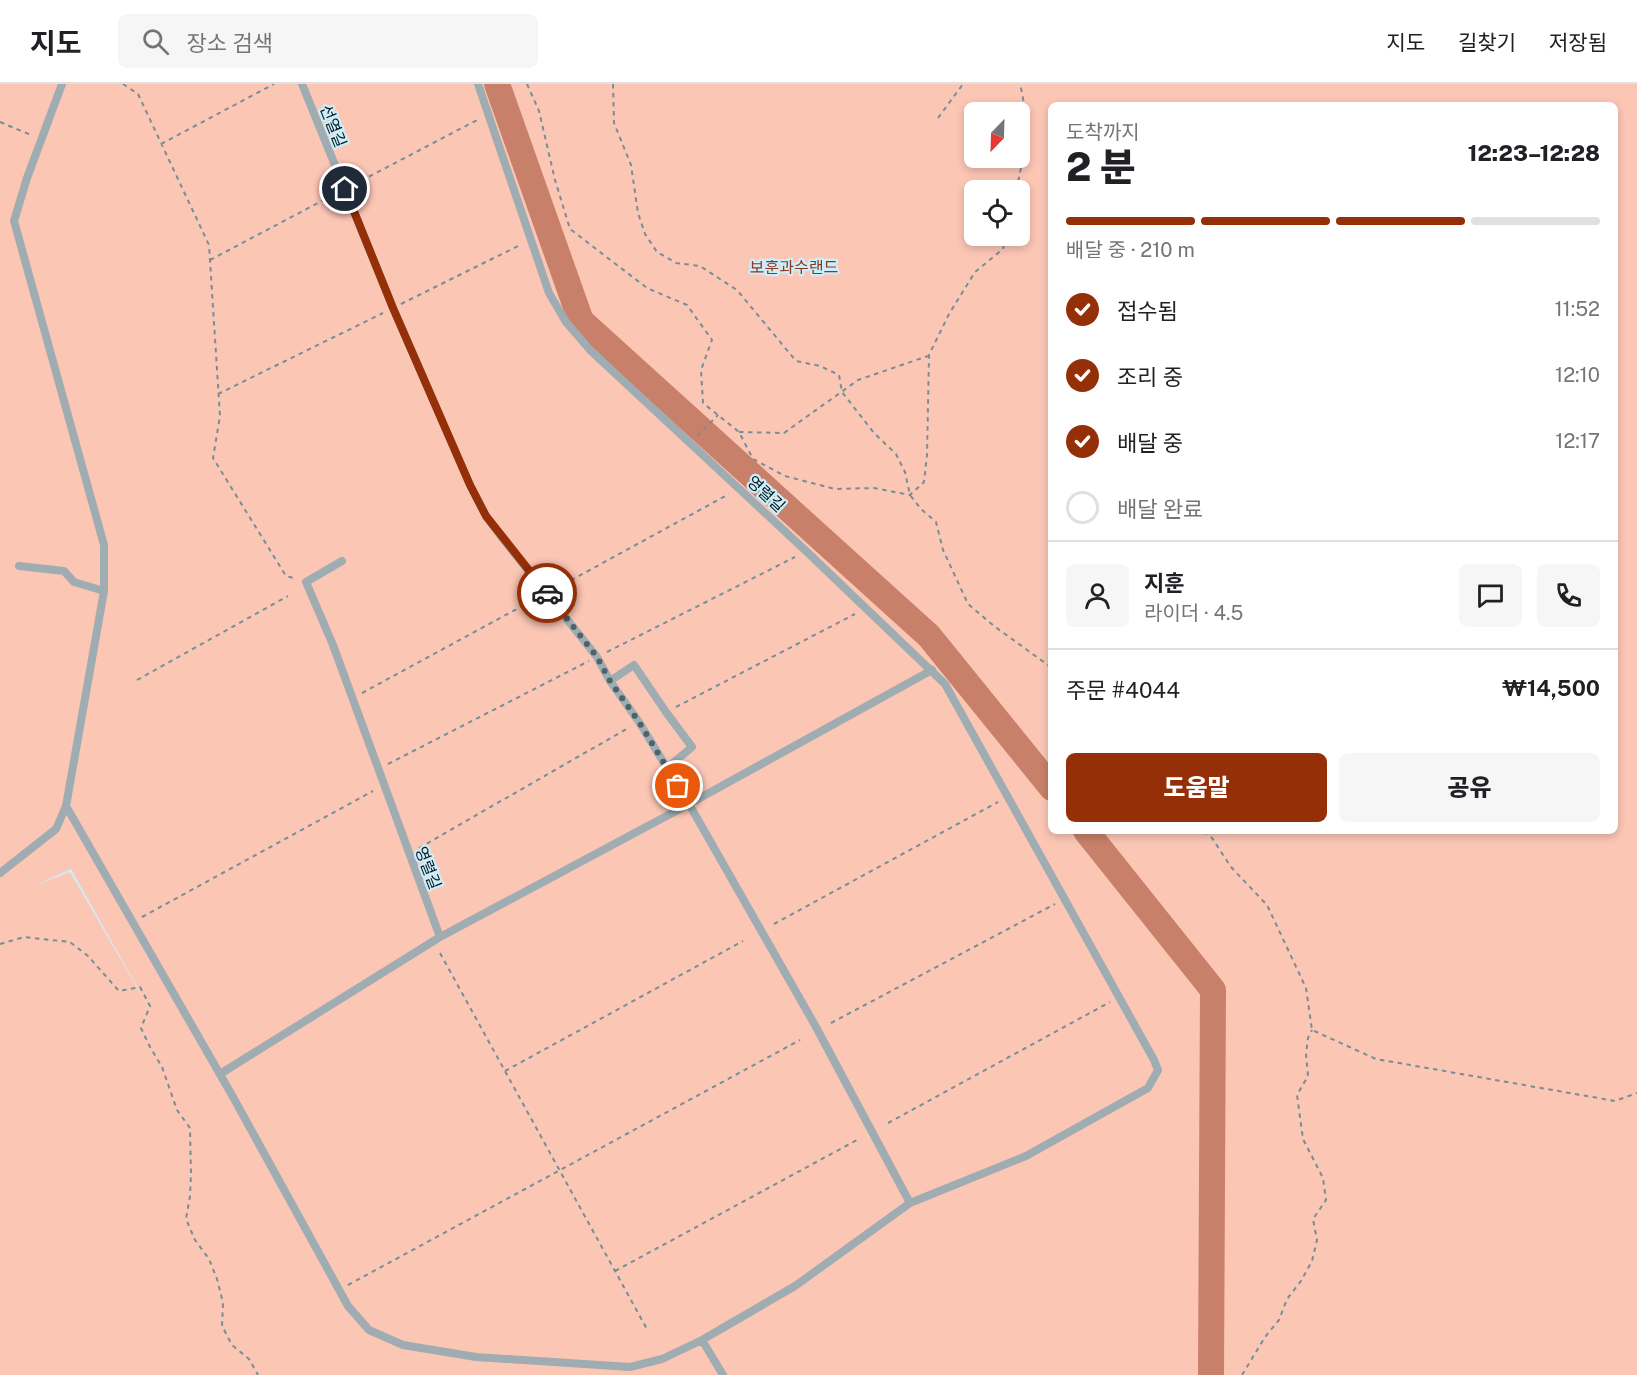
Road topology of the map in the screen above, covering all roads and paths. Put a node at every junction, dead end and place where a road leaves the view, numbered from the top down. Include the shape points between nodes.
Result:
1 (62, 84) edge
2 (123, 84) edge
3 (274, 84) edge
4 (302, 84) edge
5 (478, 84) edge
6 (527, 84) edge
7 (613, 84) edge
8 (963, 84) edge
9 (1020, 84) edge
10 (938, 118) dead end
11 (0, 122) edge
12 (41, 140) junction
13 (161, 144) junction
14 (1018, 180) edge
15 (531, 239) junction
16 (1004, 246) edge
17 (393, 308) junction
18 (929, 355) junction
19 (842, 392) junction
20 (218, 394) junction
21 (718, 415) junction
22 (739, 432) junction
23 (698, 435) dead end
24 (910, 495) junction
25 (342, 561) dead end
26 (19, 566) dead end
27 (306, 582) junction
28 (104, 591) junction
29 (288, 596) dead end
30 (867, 608) junction
31 (1048, 665) edge
32 (932, 670) junction
33 (137, 680) dead end
34 (610, 681) junction
35 (666, 712) junction
36 (639, 722) junction
37 (667, 768) junction
38 (373, 791) dead end
39 (1008, 796) junction
40 (689, 804) junction
41 (66, 806) junction
42 (1207, 834) edge
43 (408, 854) junction
44 (0, 873) edge
45 (1065, 898) junction
46 (142, 917) dead end
47 (774, 924) dead end
48 (440, 937) junction
49 (742, 941) dead end
50 (0, 944) edge
51 (440, 953) dead end
52 (1120, 997) junction
53 (831, 1023) dead end
54 (1312, 1029) junction
55 (800, 1040) dead end
56 (505, 1071) junction
57 (220, 1074) junction
58 (1637, 1093) edge
59 (888, 1123) dead end
60 (857, 1140) dead end
61 (560, 1170) junction
62 (910, 1203) junction
63 (615, 1271) junction
64 (342, 1288) dead end
65 (648, 1331) dead end
66 (702, 1340) junction
67 (258, 1375) edge
68 (723, 1375) edge
69 (1242, 1375) edge

1 - 12 lane
2 - 13 path via 138,94
3 - 13 path
4 - 17 lane, 선열길
5 - 15 lane, 영렬길
6 - 21 path via 539,111 570,229 647,288 687,306 712,340 700,370 703,403
7 - 19 path via 615,123 631,165 638,213 657,252 676,263 700,266 737,290 796,361 839,375
8 - 10 path
9 - 14 path via 1025,104 1024,157
11 - 12 path
12 - 28 lane via 14,221 104,545
13 - 20 path via 209,245
15 - 17 path
15 - 30 lane, 영렬길 via 549,293 566,322 590,350
16 - 18 path via 975,272
17 - 20 path
17 - 34 lane, 선열길 via 486,516 597,657
18 - 19 path via 858,380
18 - 24 path via 924,482
19 - 22 path via 784,433
19 - 24 path via 896,454
20 - 27 path via 220,416 213,458 286,576
21 - 22 path
21 - 23 path
22 - 24 path via 753,459 785,476 835,489 873,488
24 - 31 path via 936,522 943,550 968,604
25 - 27 lane
26 - 28 lane via 64,571 74,582
27 - 43 lane, 영렬길 via 333,645
28 - 41 lane
29 - 33 path
30 - 32 lane, 영렬길
30 - 35 path
32 - 39 lane, 영렬길 via 945,684
32 - 40 lane
34 - 35 lane via 634,665
34 - 36 lane
35 - 37 lane via 692,747
36 - 37 lane
36 - 43 path
37 - 40 lane
38 - 46 path
39 - 45 lane, 영렬길
39 - 47 path
40 - 48 lane
40 - 62 lane via 816,1027
41 - 44 lane via 56,829
41 - 57 lane
42 - 54 path via 1231,867 1267,905 1306,988
43 - 48 lane, 영렬길
45 - 52 lane, 영렬길
45 - 53 path
48 - 57 lane
49 - 56 path
50 - 67 path via 24,937 70,942 119,991 141,987 150,1006 141,1028 162,1067 177,1110 190,1128 191,1174 186,1219 217,1279 223,1303 222,1326 232,1345 249,1359
51 - 56 path
52 - 59 path
52 - 62 lane, 영렬길 via 1158,1070 1148,1088 1026,1156
54 - 58 path via 1376,1059 1615,1101
54 - 69 path via 1306,1054 1308,1076 1297,1095 1303,1139 1323,1178 1326,1200 1313,1219 1317,1240 1312,1261
55 - 61 path
56 - 61 path
57 - 66 lane via 348,1306 369,1330 403,1345 476,1357 630,1367 662,1359
60 - 63 path
61 - 63 path
61 - 64 path
62 - 66 lane via 795,1286
63 - 65 path
66 - 68 lane

